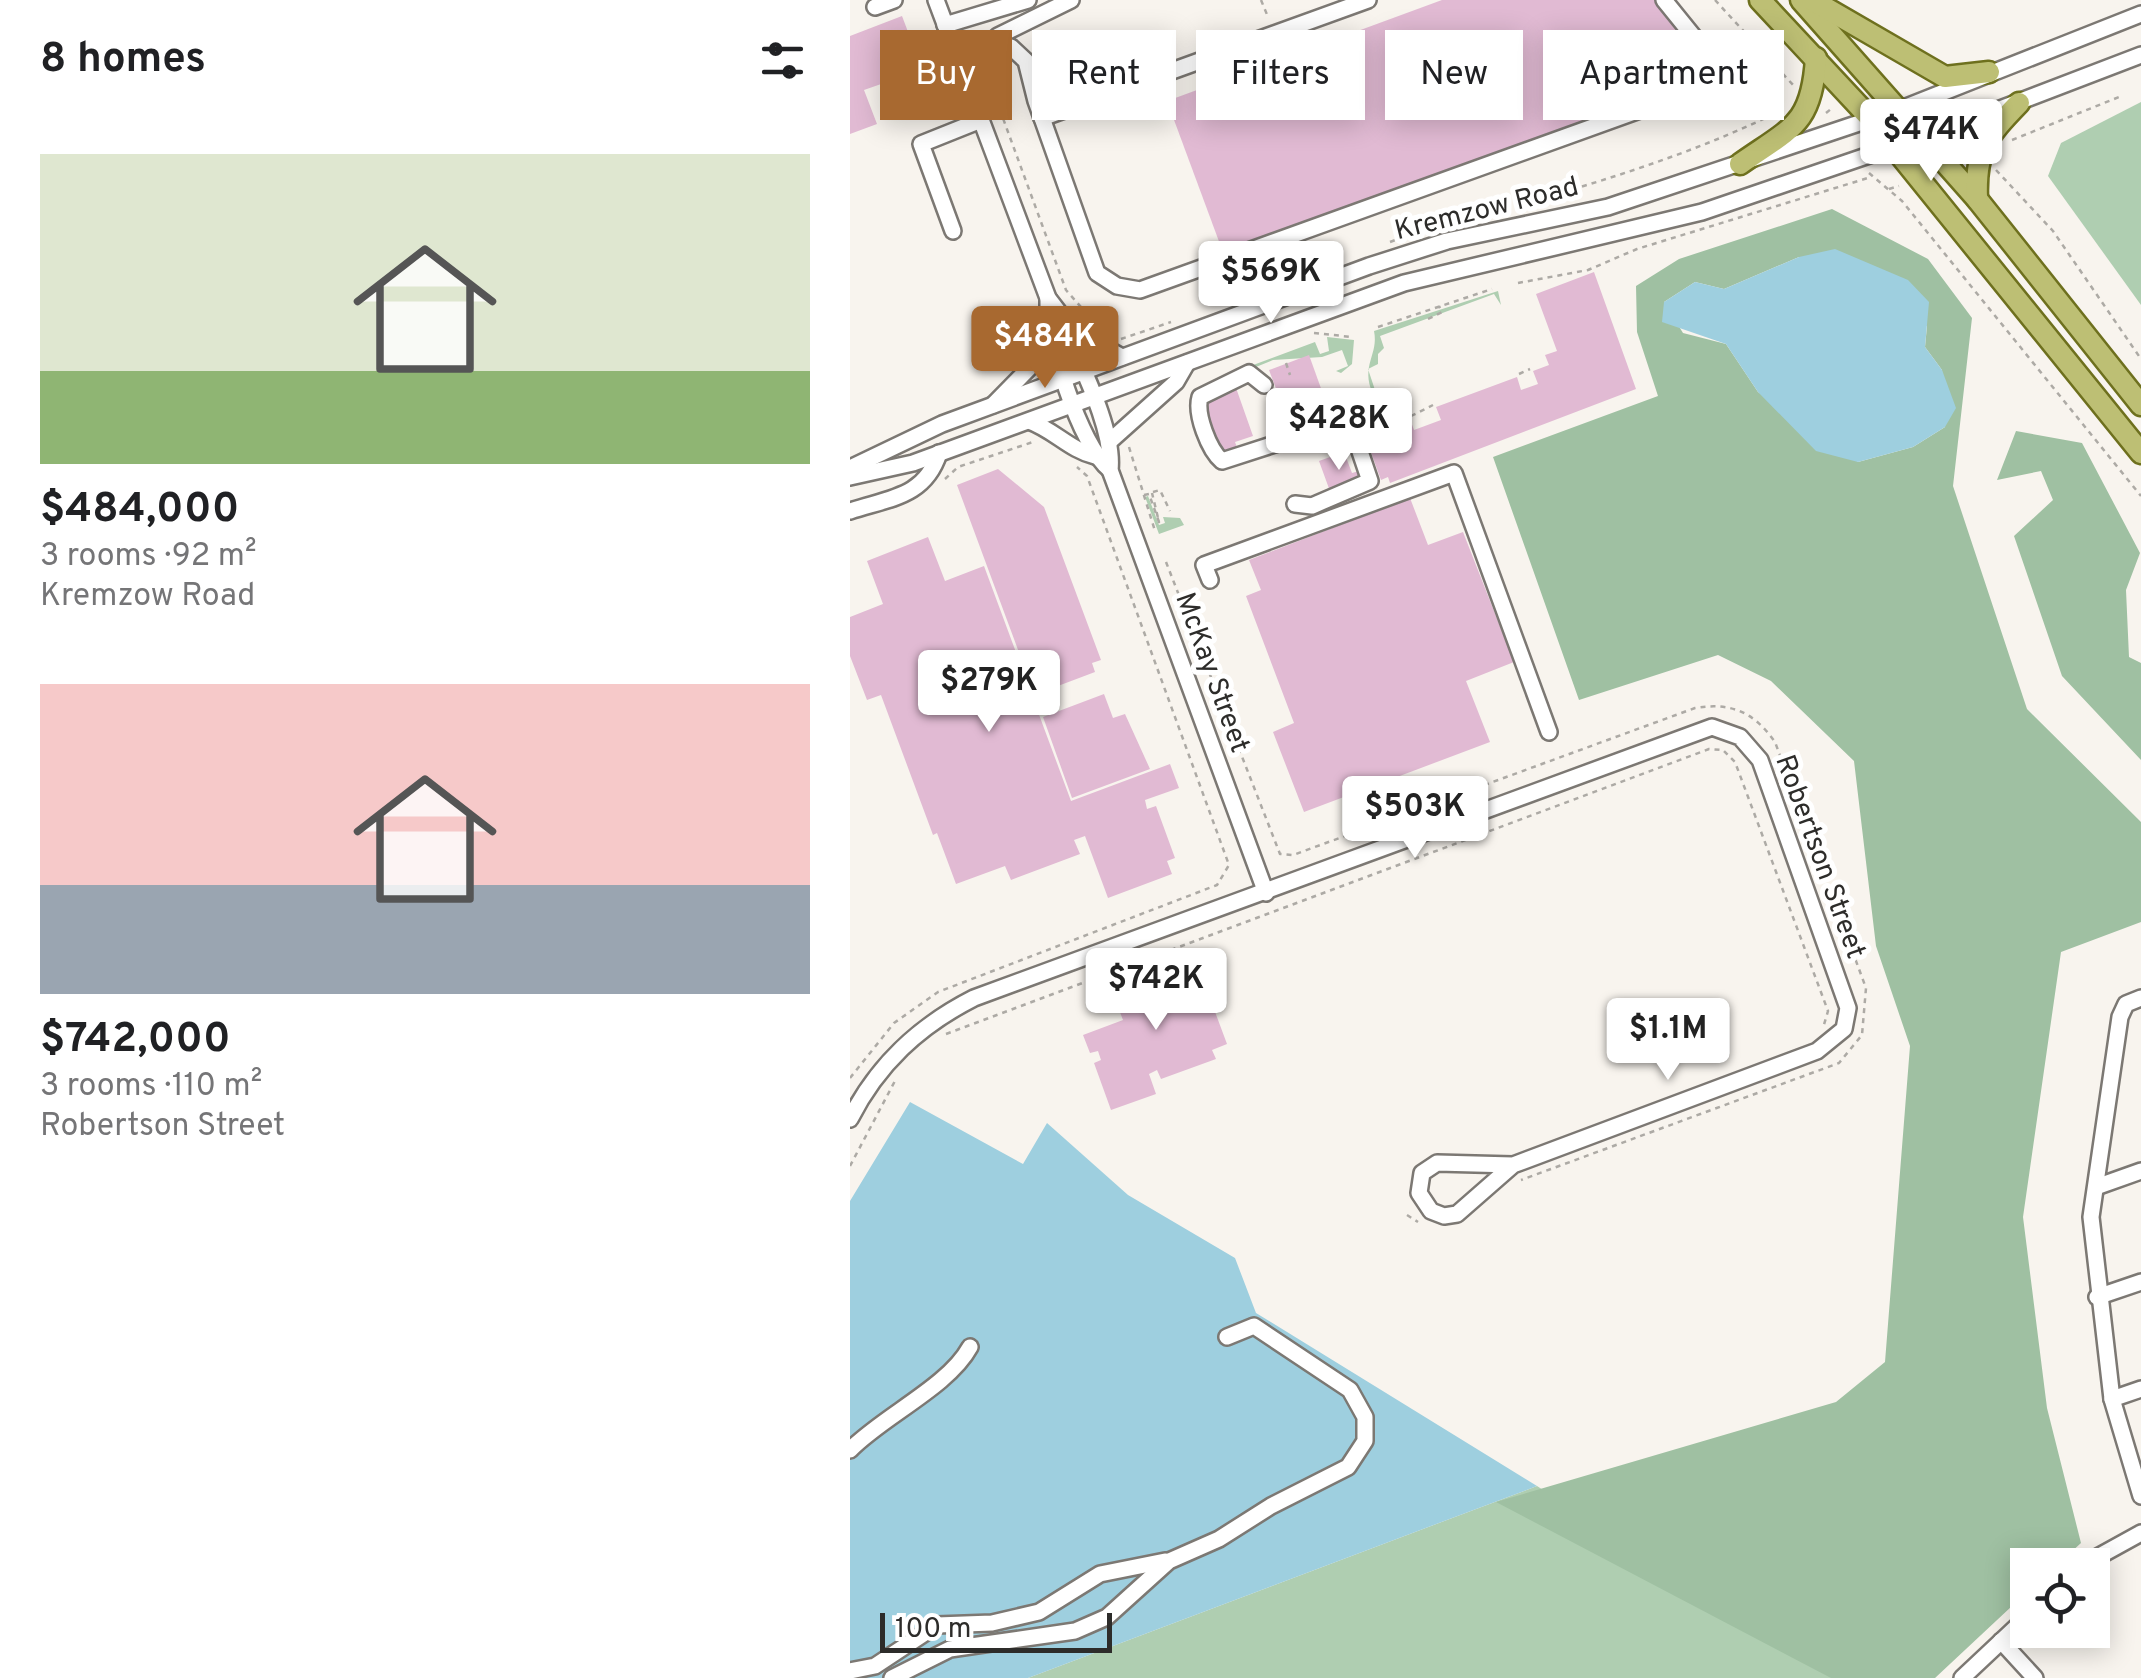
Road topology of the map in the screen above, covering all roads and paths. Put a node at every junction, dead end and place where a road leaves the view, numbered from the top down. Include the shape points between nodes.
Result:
1 (894, 0) edge
2 (936, 0) edge
3 (1028, 0) edge
4 (1071, 0) edge
5 (1368, 0) edge
6 (1664, 0) edge
7 (1715, 0) edge
8 (1760, 0) edge
9 (1801, 0) edge
10 (1812, 0) edge
11 (875, 7) dead end
12 (2141, 14) edge
13 (946, 25) junction
14 (948, 30) edge
15 (1010, 30) edge
16 (1012, 48) edge
17 (2141, 55) edge
18 (1816, 58) junction
19 (1176, 69) edge
20 (1989, 72) junction
21 (1032, 82) edge
22 (1794, 95) dead end
23 (2120, 97) dead end
24 (2019, 103) junction
25 (1788, 106) dead end
26 (1831, 109) dead end
27 (1901, 109) junction
28 (1830, 118) dead end
29 (1871, 119) junction
30 (981, 120) joint
31 (1004, 120) edge
32 (1043, 120) edge
33 (1924, 136) junction
34 (1893, 146) junction
35 (2004, 148) dead end
36 (1740, 164) junction
37 (1994, 166) dead end
38 (1868, 171) dead end
39 (1872, 177) junction
40 (1899, 186) dead end
41 (1888, 189) junction
42 (1977, 200) junction
43 (953, 232) dead end
44 (1389, 242) dead end
45 (1518, 283) dead end
46 (1492, 289) dead end
47 (1439, 305) junction
48 (1428, 318) dead end
49 (1171, 322) dead end
50 (1098, 326) dead end
51 (1378, 327) dead end
52 (1057, 330) junction
53 (1114, 340) dead end
54 (1122, 357) junction
55 (2141, 359) edge
56 (1187, 363) junction
57 (1286, 363) dead end
58 (1530, 370) dead end
59 (1082, 372) junction
60 (1519, 374) dead end
61 (1290, 375) dead end
62 (1065, 379) junction
63 (1264, 386) dead end
64 (1084, 401) junction
65 (992, 405) junction
66 (1434, 405) dead end
67 (2141, 405) edge
68 (1411, 416) dead end
69 (1029, 421) junction
70 (1350, 422) dead end
71 (1039, 440) dead end
72 (1284, 441) dead end
73 (1109, 442) junction
74 (940, 453) junction
75 (2141, 453) edge
76 (1095, 456) junction
77 (1074, 465) dead end
78 (850, 468) edge
79 (1110, 470) junction
80 (850, 478) edge
81 (944, 480) dead end
82 (1142, 496) dead end
83 (2141, 496) edge
84 (1295, 504) dead end
85 (850, 510) edge
86 (1170, 512) dead end
87 (1166, 562) dead end
88 (1210, 580) dead end
89 (1549, 732) dead end
90 (1276, 847) junction
91 (1268, 850) dead end
92 (1266, 893) junction
93 (2141, 998) edge
94 (1824, 1029) dead end
95 (941, 1036) dead end
96 (900, 1072) dead end
97 (850, 1078) edge
98 (850, 1119) edge
99 (850, 1166) edge
100 (1513, 1166) junction
101 (2141, 1172) edge
102 (1510, 1184) dead end
103 (2096, 1187) junction
104 (1407, 1215) dead end
105 (1420, 1223) dead end
106 (2141, 1282) edge
107 (2097, 1297) junction
108 (1226, 1337) dead end
109 (970, 1347) dead end
110 (2141, 1389) edge
111 (2112, 1399) junction
112 (850, 1450) edge
113 (2141, 1496) edge
114 (2141, 1533) edge
115 (2110, 1550) edge
116 (1169, 1561) junction
117 (2010, 1633) edge
118 (2001, 1642) junction
119 (850, 1672) edge
120 (892, 1678) edge
121 (1962, 1678) edge
122 (2035, 1678) edge

1 - 11 street
2 - 13 street
3 - 13 street
4 - 15 street
5 - 19 street
6 - 32 street via 1698,42 1712,84 1140,290 1097,273
7 - 22 path via 1772,58 1796,88
8 - 18 main road
9 - 27 main road
10 - 20 main road via 1945,77
12 - 20 street, Kremzow Road
13 - 14 street
16 - 21 street via 1026,60
17 - 24 street, Kremzow Road
18 - 29 main road
18 - 36 main road via 1810,106 1793,127
20 - 27 street, Kremzow Road
23 - 35 path
24 - 33 street, Kremzow Road
24 - 42 main road via 1981,150
25 - 44 path via 1740,130 1568,190
26 - 28 path
27 - 29 street, Kremzow Road
27 - 33 main road
29 - 34 main road
29 - 36 street, Kremzow Road
30 - 43 street via 921,144
30 - 52 street
31 - 50 path via 1066,290
33 - 34 street, Kremzow Road
33 - 42 main road
34 - 56 street, Kremzow Road via 1702,212 1404,283
34 - 75 main road
36 - 54 street, Kremzow Road via 1608,207 1432,246
37 - 55 path via 2053,231
38 - 39 path
39 - 41 path
39 - 45 path via 1588,270
40 - 41 path
41 - 83 path
42 - 67 main road
46 - 47 path
47 - 48 path via 1442,312
47 - 51 path
49 - 53 path
52 - 54 street
52 - 59 street, McKay Street
52 - 62 street
52 - 65 street
54 - 59 street, Kremzow Road
56 - 64 street, Kremzow Road
56 - 73 street via 1176,382
57 - 61 path
58 - 60 path
59 - 62 street, Kremzow Road
59 - 64 street, McKay Street
62 - 64 street
62 - 65 street, Kremzow Road
63 - 72 street via 1249,374 1200,398 1214,454 1232,461
64 - 69 street, Kremzow Road
64 - 73 street, McKay Street
64 - 76 street, McKay Street
65 - 78 street, Kremzow Road
66 - 68 path
69 - 74 street, Kremzow Road
69 - 76 street
70 - 84 street via 1370,482 1312,506
71 - 81 path via 958,467
73 - 79 street, McKay Street
74 - 80 street, Kremzow Road
74 - 85 street via 932,474 915,489
76 - 79 street, McKay Street
77 - 97 path via 1087,476 1232,864 1216,885 938,992 894,1023
79 - 92 street, McKay Street
82 - 86 path via 1149,494 1160,522 1152,493 1160,490
87 - 90 path
88 - 89 street via 1204,564 1454,472
90 - 91 path
90 - 102 path via 1293,855 1694,708 1738,709 1760,721 1775,742 1866,988 1862,1035 1839,1063
92 - 98 street, Robertson Street via 949,1011 886,1062
92 - 100 street, Robertson Street via 1712,727 1740,737 1760,760 1848,1008 1844,1029 1817,1051
93 - 103 street via 2126,1004 2120,1017
94 - 95 path via 1828,1011 1734,762 1724,750 1709,749
96 - 99 path
100 - 100 street via 1456,1214 1431,1211 1419,1193 1422,1172 1437,1163
101 - 103 street
103 - 107 street via 2091,1217
104 - 105 path
106 - 107 street
107 - 111 street
108 - 116 street via 1254,1326 1350,1390 1365,1418 1364,1441 1348,1467
109 - 112 street
110 - 111 street
111 - 113 street
114 - 115 street
116 - 119 street via 1100,1574 1039,1612 937,1625 874,1666
116 - 120 street via 1107,1617 1075,1631 950,1649
117 - 118 street
118 - 121 street
118 - 122 street

